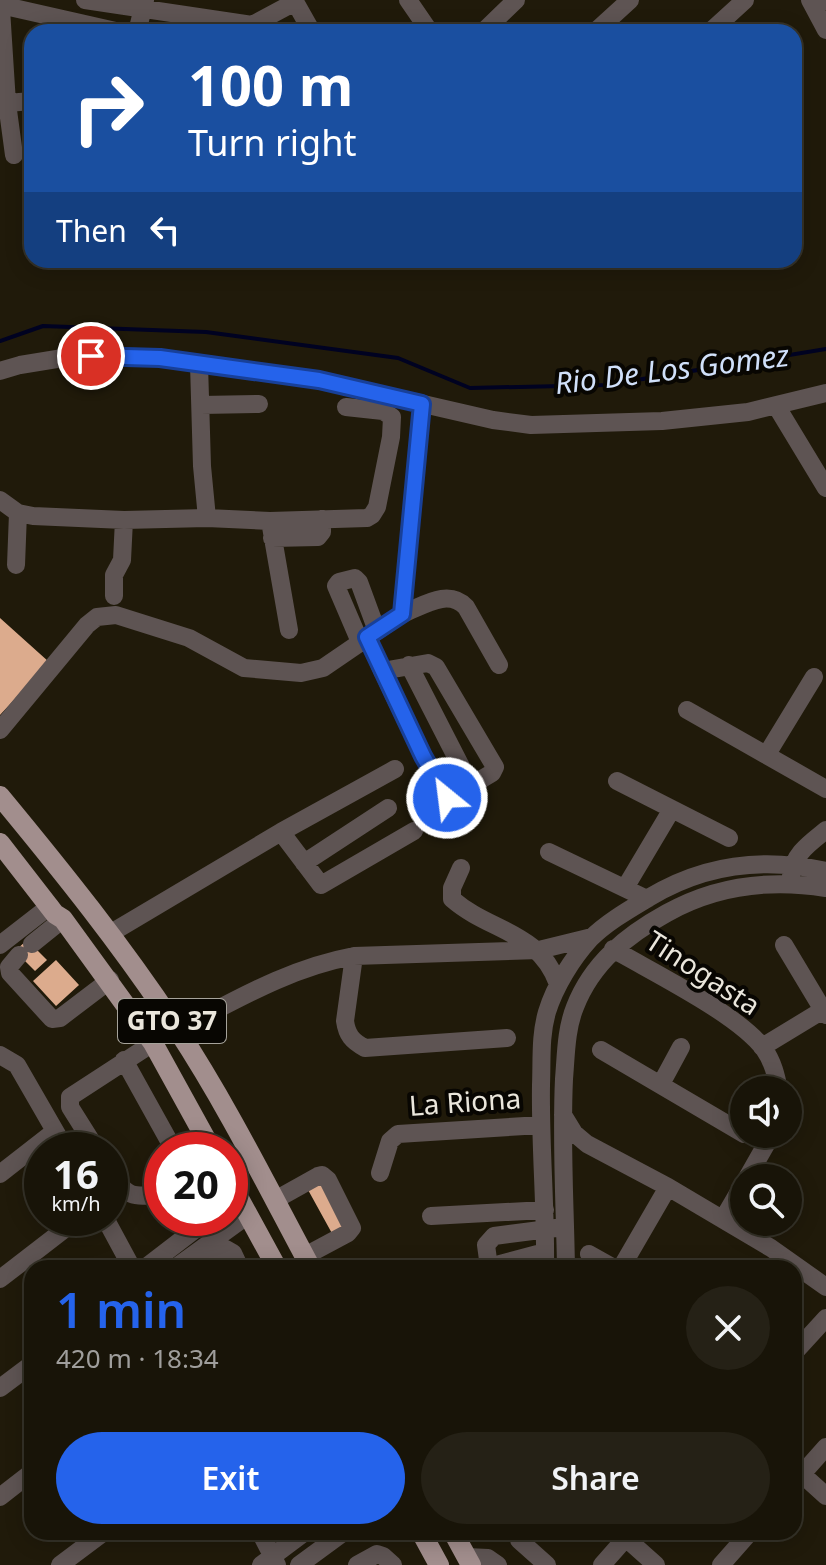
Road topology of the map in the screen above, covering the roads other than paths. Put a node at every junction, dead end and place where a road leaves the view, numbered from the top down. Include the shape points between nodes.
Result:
1 (85, 0) edge
2 (408, 0) edge
3 (516, 0) edge
4 (630, 0) edge
5 (745, 0) edge
6 (810, 0) edge
7 (295, 1) edge
8 (144, 4) edge
9 (4, 6) edge
10 (84, 24) edge
11 (139, 24) edge
12 (229, 24) edge
13 (253, 24) edge
14 (308, 24) edge
15 (424, 24) edge
16 (491, 24) edge
17 (604, 24) edge
18 (719, 24) edge
19 (826, 30) edge
20 (24, 102) edge
21 (7, 103) junction
22 (14, 155) dead end
23 (199, 364) junction
24 (0, 371) edge
25 (826, 393) edge
26 (259, 404) dead end
27 (422, 404) junction
28 (201, 405) junction
29 (346, 407) dead end
30 (777, 407) junction
31 (826, 488) edge
32 (0, 500) edge
33 (18, 513) junction
34 (207, 518) junction
35 (124, 520) junction
36 (271, 529) junction
37 (16, 565) dead end
38 (114, 596) dead end
39 (402, 614) junction
40 (289, 630) dead end
41 (368, 637) junction
42 (409, 665) junction
43 (499, 665) dead end
44 (382, 671) junction
45 (814, 677) dead end
46 (687, 710) dead end
47 (473, 728) junction
48 (0, 730) edge
49 (448, 742) junction
50 (767, 754) junction
51 (423, 756) junction
52 (395, 769) dead end
53 (617, 781) dead end
54 (471, 786) junction
55 (826, 789) edge
56 (0, 796) edge
57 (388, 808) dead end
58 (672, 809) junction
59 (826, 830) edge
60 (414, 831) dead end
61 (281, 832) junction
62 (729, 838) dead end
63 (0, 843) edge
64 (549, 852) dead end
65 (304, 863) junction
66 (461, 868) dead end
67 (826, 871) edge
68 (791, 874) junction
69 (625, 888) junction
70 (826, 888) edge
71 (647, 899) junction
72 (56, 912) junction
73 (111, 933) junction
74 (592, 937) junction
75 (0, 945) edge
76 (784, 945) dead end
77 (613, 949) junction
78 (539, 950) junction
79 (354, 956) junction
80 (110, 980) junction
81 (558, 984) junction
82 (824, 1012) edge
83 (178, 1030) junction
84 (507, 1038) dead end
85 (153, 1043) junction
86 (681, 1047) dead end
87 (762, 1047) junction
88 (601, 1050) dead end
89 (0, 1055) edge
90 (124, 1060) junction
91 (776, 1076) edge
92 (661, 1084) junction
93 (562, 1113) junction
94 (541, 1125) junction
95 (730, 1126) edge
96 (55, 1131) joint
97 (86, 1132) edge
98 (164, 1132) edge
99 (201, 1132) edge
100 (594, 1147) junction
101 (563, 1170) junction
102 (380, 1173) dead end
103 (0, 1174) edge
104 (668, 1187) junction
105 (275, 1200) junction
106 (730, 1207) edge
107 (248, 1215) edge
108 (431, 1216) dead end
109 (545, 1219) junction
110 (723, 1219) junction
111 (565, 1227) junction
112 (56, 1236) edge
113 (115, 1236) edge
114 (176, 1236) edge
115 (204, 1236) edge
116 (219, 1236) edge
117 (212, 1241) junction
118 (589, 1254) dead end
119 (24, 1260) edge
120 (25, 1260) edge
121 (128, 1260) edge
122 (153, 1260) edge
123 (186, 1260) edge
124 (212, 1260) edge
125 (236, 1260) edge
126 (273, 1260) edge
127 (307, 1260) edge
128 (311, 1260) edge
129 (487, 1260) edge
130 (545, 1260) edge
131 (566, 1260) edge
132 (600, 1260) edge
133 (626, 1260) edge
134 (788, 1260) edge
135 (802, 1270) edge
136 (0, 1279) edge
137 (826, 1287) edge
138 (826, 1318) edge
139 (802, 1344) edge
140 (24, 1370) edge
141 (0, 1388) edge
142 (826, 1447) edge
143 (802, 1470) edge
144 (24, 1478) edge
145 (802, 1479) edge
146 (826, 1496) edge
147 (0, 1497) edge
148 (93, 1540) edge
149 (294, 1540) edge
150 (333, 1540) edge
151 (425, 1540) edge
152 (457, 1540) edge
153 (519, 1540) dead end
154 (621, 1540) edge
155 (631, 1540) edge
156 (743, 1540) edge
157 (275, 1553) edge
158 (469, 1561) edge
159 (60, 1565) edge
160 (297, 1565) edge
161 (357, 1565) edge
162 (393, 1565) edge
163 (439, 1565) edge
164 (498, 1565) edge
165 (547, 1565) edge
166 (602, 1565) edge
167 (656, 1565) edge
168 (721, 1565) edge

1 - 8 street
2 - 15 street
3 - 16 street
4 - 17 street
5 - 18 street
6 - 19 street
7 - 13 street
7 - 14 street
8 - 11 street
8 - 12 street
9 - 10 street
9 - 21 street
20 - 21 street
21 - 22 street
23 - 24 street via 69,357
23 - 27 street via 319,380
23 - 28 street
25 - 30 street
26 - 28 street
27 - 30 street via 531,425 662,421
27 - 39 street
28 - 34 street
29 - 36 street via 392,417 377,507 367,518 322,519 318,537
30 - 31 street
32 - 33 street
33 - 35 street
33 - 37 street
34 - 35 street
34 - 36 street
35 - 38 street
36 - 40 street
39 - 41 street
39 - 43 street via 444,597 459,599
41 - 44 street
41 - 48 street via 323,668 280,673 244,668 189,638 106,614 87,625
42 - 44 street
42 - 47 street via 436,667
42 - 49 street
44 - 51 street
45 - 50 street
46 - 50 street
47 - 49 street
47 - 54 street via 495,767
49 - 51 street
49 - 54 street
50 - 55 street
51 - 54 street via 447,798
52 - 61 street
53 - 58 street
56 - 73 main road, GTO 37
57 - 65 street
58 - 62 street
58 - 69 street
59 - 68 street via 798,855
60 - 65 street via 324,884
61 - 65 street
61 - 73 street
63 - 72 main road, GTO 37
64 - 69 street
66 - 78 street via 452,899
67 - 68 street
68 - 70 street
68 - 71 street via 766,863 707,871 678,880
68 - 77 street via 718,892 665,914
69 - 71 street
71 - 74 street
72 - 75 street
72 - 80 main road, GTO 37
72 - 80 street via 9,967 10,973 52,1019
73 - 83 main road, GTO 37
74 - 78 street
74 - 81 street
76 - 82 street
77 - 87 street, Tinogasta via 722,1014
77 - 93 street via 575,1007 566,1046
78 - 79 street
78 - 81 street
79 - 83 street via 304,967
79 - 84 street via 345,1021 354,1042 365,1048
80 - 85 main road, GTO 37
81 - 94 street via 542,1032
82 - 87 street
83 - 105 main road, GTO 37
85 - 90 street
85 - 99 main road, GTO 37
86 - 92 street
87 - 91 street
88 - 92 street
89 - 96 street via 17,1065
90 - 97 street via 74,1093 69,1102
90 - 98 street
92 - 95 street
93 - 100 street via 574,1133
93 - 101 street
94 - 102 street, La Riona via 398,1134
94 - 109 street
96 - 103 street
100 - 101 street via 576,1154
100 - 104 street
101 - 111 street
104 - 110 street
104 - 133 street
105 - 127 main road, GTO 37
105 - 128 street via 318,1176 328,1180 352,1228
106 - 110 street
107 - 126 main road
108 - 109 street
109 - 111 street
109 - 129 street via 490,1238
109 - 130 street
110 - 134 street
111 - 131 street
112 - 120 street
113 - 121 street
114 - 122 street
115 - 117 street
116 - 117 street
117 - 123 street
118 - 132 street
119 - 136 street
124 - 125 street via 226,1249
135 - 137 street
138 - 139 street
140 - 141 street
142 - 143 street
144 - 147 street
145 - 146 street
148 - 159 street
149 - 157 street
150 - 160 street
151 - 163 main road
152 - 158 main road
153 - 165 street
154 - 166 street
155 - 167 street
156 - 168 street
157 - 160 street
158 - 164 street via 488,1558
161 - 162 street via 377,1554

